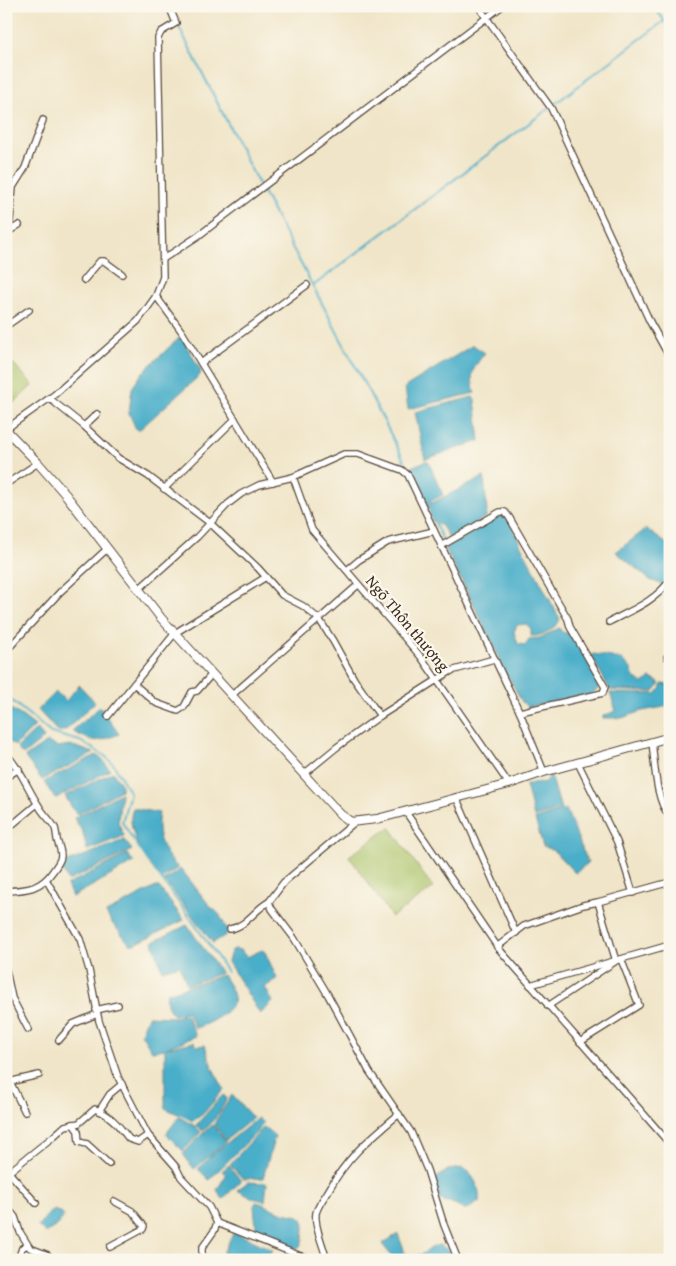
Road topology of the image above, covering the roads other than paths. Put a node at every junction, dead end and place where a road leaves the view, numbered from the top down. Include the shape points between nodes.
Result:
1 (169, 6) edge
2 (478, 6) edge
3 (502, 6) edge
4 (487, 19) junction
5 (43, 120) dead end
6 (19, 225) dead end
7 (8, 233) edge
8 (163, 259) junction
9 (122, 274) dead end
10 (84, 280) dead end
11 (307, 285) dead end
12 (156, 296) junction
13 (28, 310) dead end
14 (6, 326) edge
15 (670, 358) edge
16 (201, 363) junction
17 (50, 398) junction
18 (97, 414) dead end
19 (235, 419) junction
20 (84, 426) junction
21 (6, 429) edge
22 (38, 463) junction
23 (292, 477) junction
24 (273, 482) junction
25 (6, 484) edge
26 (164, 489) junction
27 (210, 523) junction
28 (434, 531) junction
29 (441, 546) junction
30 (107, 548) junction
31 (347, 570) junction
32 (266, 577) junction
33 (670, 580) edge
34 (358, 585) junction
35 (139, 589) junction
36 (318, 619) junction
37 (609, 622) dead end
38 (175, 633) junction
39 (6, 651) edge
40 (494, 659) junction
41 (212, 674) junction
42 (438, 680) junction
43 (134, 684) junction
44 (232, 695) junction
45 (520, 712) junction
46 (108, 716) dead end
47 (380, 716) junction
48 (670, 737) edge
49 (652, 742) junction
50 (6, 754) edge
51 (578, 763) junction
52 (19, 769) junction
53 (544, 772) junction
54 (304, 774) junction
55 (6, 777) edge
56 (509, 784) junction
57 (456, 797) junction
58 (37, 804) junction
59 (405, 811) junction
60 (670, 817) edge
61 (355, 822) junction
62 (6, 830) edge
63 (47, 880) junction
64 (670, 882) edge
65 (6, 891) edge
66 (633, 893) junction
67 (270, 902) junction
68 (598, 902) junction
69 (230, 929) dead end
70 (516, 933) junction
71 (670, 945) edge
72 (497, 947) junction
73 (619, 960) junction
74 (6, 970) edge
75 (530, 986) junction
76 (118, 1005) dead end
77 (548, 1006) junction
78 (97, 1012) junction
79 (28, 1029) dead end
80 (59, 1040) dead end
81 (580, 1042) junction
82 (39, 1075) dead end
83 (122, 1084) junction
84 (99, 1111) junction
85 (25, 1112) dead end
86 (399, 1114) junction
87 (73, 1123) junction
88 (148, 1135) junction
89 (670, 1144) edge
90 (109, 1164) dead end
91 (7, 1173) edge
92 (114, 1201) dead end
93 (36, 1203) dead end
94 (6, 1206) edge
95 (217, 1223) junction
96 (27, 1245) junction
97 (110, 1247) dead end
98 (18, 1260) edge
99 (50, 1260) edge
100 (202, 1260) edge
101 (311, 1260) edge
102 (324, 1260) edge
103 (458, 1260) edge

1 - 8 street via 176,23 161,32 158,38
2 - 4 street
3 - 4 street
4 - 8 street
4 - 15 street via 551,108 650,322
5 - 7 street via 25,168 12,187
6 - 7 street
8 - 12 street via 163,277
9 - 10 street via 100,261
11 - 16 street
12 - 16 street
12 - 17 street via 138,321
13 - 14 street
16 - 19 street
17 - 20 street
17 - 21 street
18 - 20 street
19 - 24 street
19 - 26 street
20 - 26 street via 118,458
21 - 22 street
22 - 25 street
22 - 30 street
23 - 24 street
23 - 28 street via 344,454 358,454 402,470 408,475
23 - 31 street, Ngõ Thôn thượng via 312,530
24 - 27 street via 241,494
26 - 27 street
27 - 32 street
27 - 35 street
28 - 29 street
28 - 31 street via 388,542
29 - 40 street
29 - 45 street via 505,512 605,687 603,693
30 - 35 street
30 - 39 street via 60,592
31 - 34 street, Ngõ Thôn thượng
32 - 36 street via 282,595
32 - 38 street
33 - 37 street via 651,600
34 - 36 street
34 - 42 street, Ngõ Thôn thượng
35 - 38 street
36 - 44 street
36 - 47 street
38 - 41 street
38 - 43 street
40 - 42 street via 451,671
40 - 45 street
41 - 43 street via 197,691 192,692 178,711 156,703
41 - 44 street
42 - 47 street
42 - 56 street, Ngõ Thôn thượng
43 - 46 street
44 - 54 street
45 - 53 street
47 - 54 street
48 - 49 street
49 - 51 street
49 - 60 street via 660,801
50 - 52 street
51 - 53 street
51 - 66 street via 617,842
52 - 55 street
52 - 58 street
53 - 56 street
54 - 61 street via 340,814
56 - 57 street
57 - 59 street
57 - 70 street
58 - 62 street
58 - 63 street via 55,829 61,850 61,860
59 - 61 street
59 - 72 street
61 - 67 street via 284,882
63 - 65 street via 39,885
63 - 78 street via 80,939
64 - 66 street
66 - 68 street
67 - 69 street via 248,921
67 - 86 street via 328,994 369,1071
68 - 70 street via 524,926
68 - 73 street
70 - 72 street
71 - 73 street
72 - 75 street
73 - 75 street
73 - 77 street
73 - 81 street via 639,1005
74 - 79 street via 12,998
75 - 77 street
76 - 78 street
77 - 81 street
78 - 80 street via 73,1024
78 - 83 street via 104,1040
81 - 89 street
82 - 85 street via 11,1084
83 - 84 street via 110,1094
83 - 88 street
84 - 87 street via 95,1109 79,1123
84 - 88 street via 115,1121 128,1139 138,1142
86 - 102 street via 361,1146 338,1173 322,1201 316,1220
86 - 103 street via 411,1132 427,1170
87 - 90 street via 79,1142 87,1144
87 - 91 street via 58,1131
88 - 95 street via 209,1207
91 - 93 street
92 - 97 street via 132,1211 144,1226
94 - 96 street via 16,1217
95 - 100 street via 202,1248
95 - 101 street
96 - 98 street via 22,1248
96 - 99 street via 48,1255

